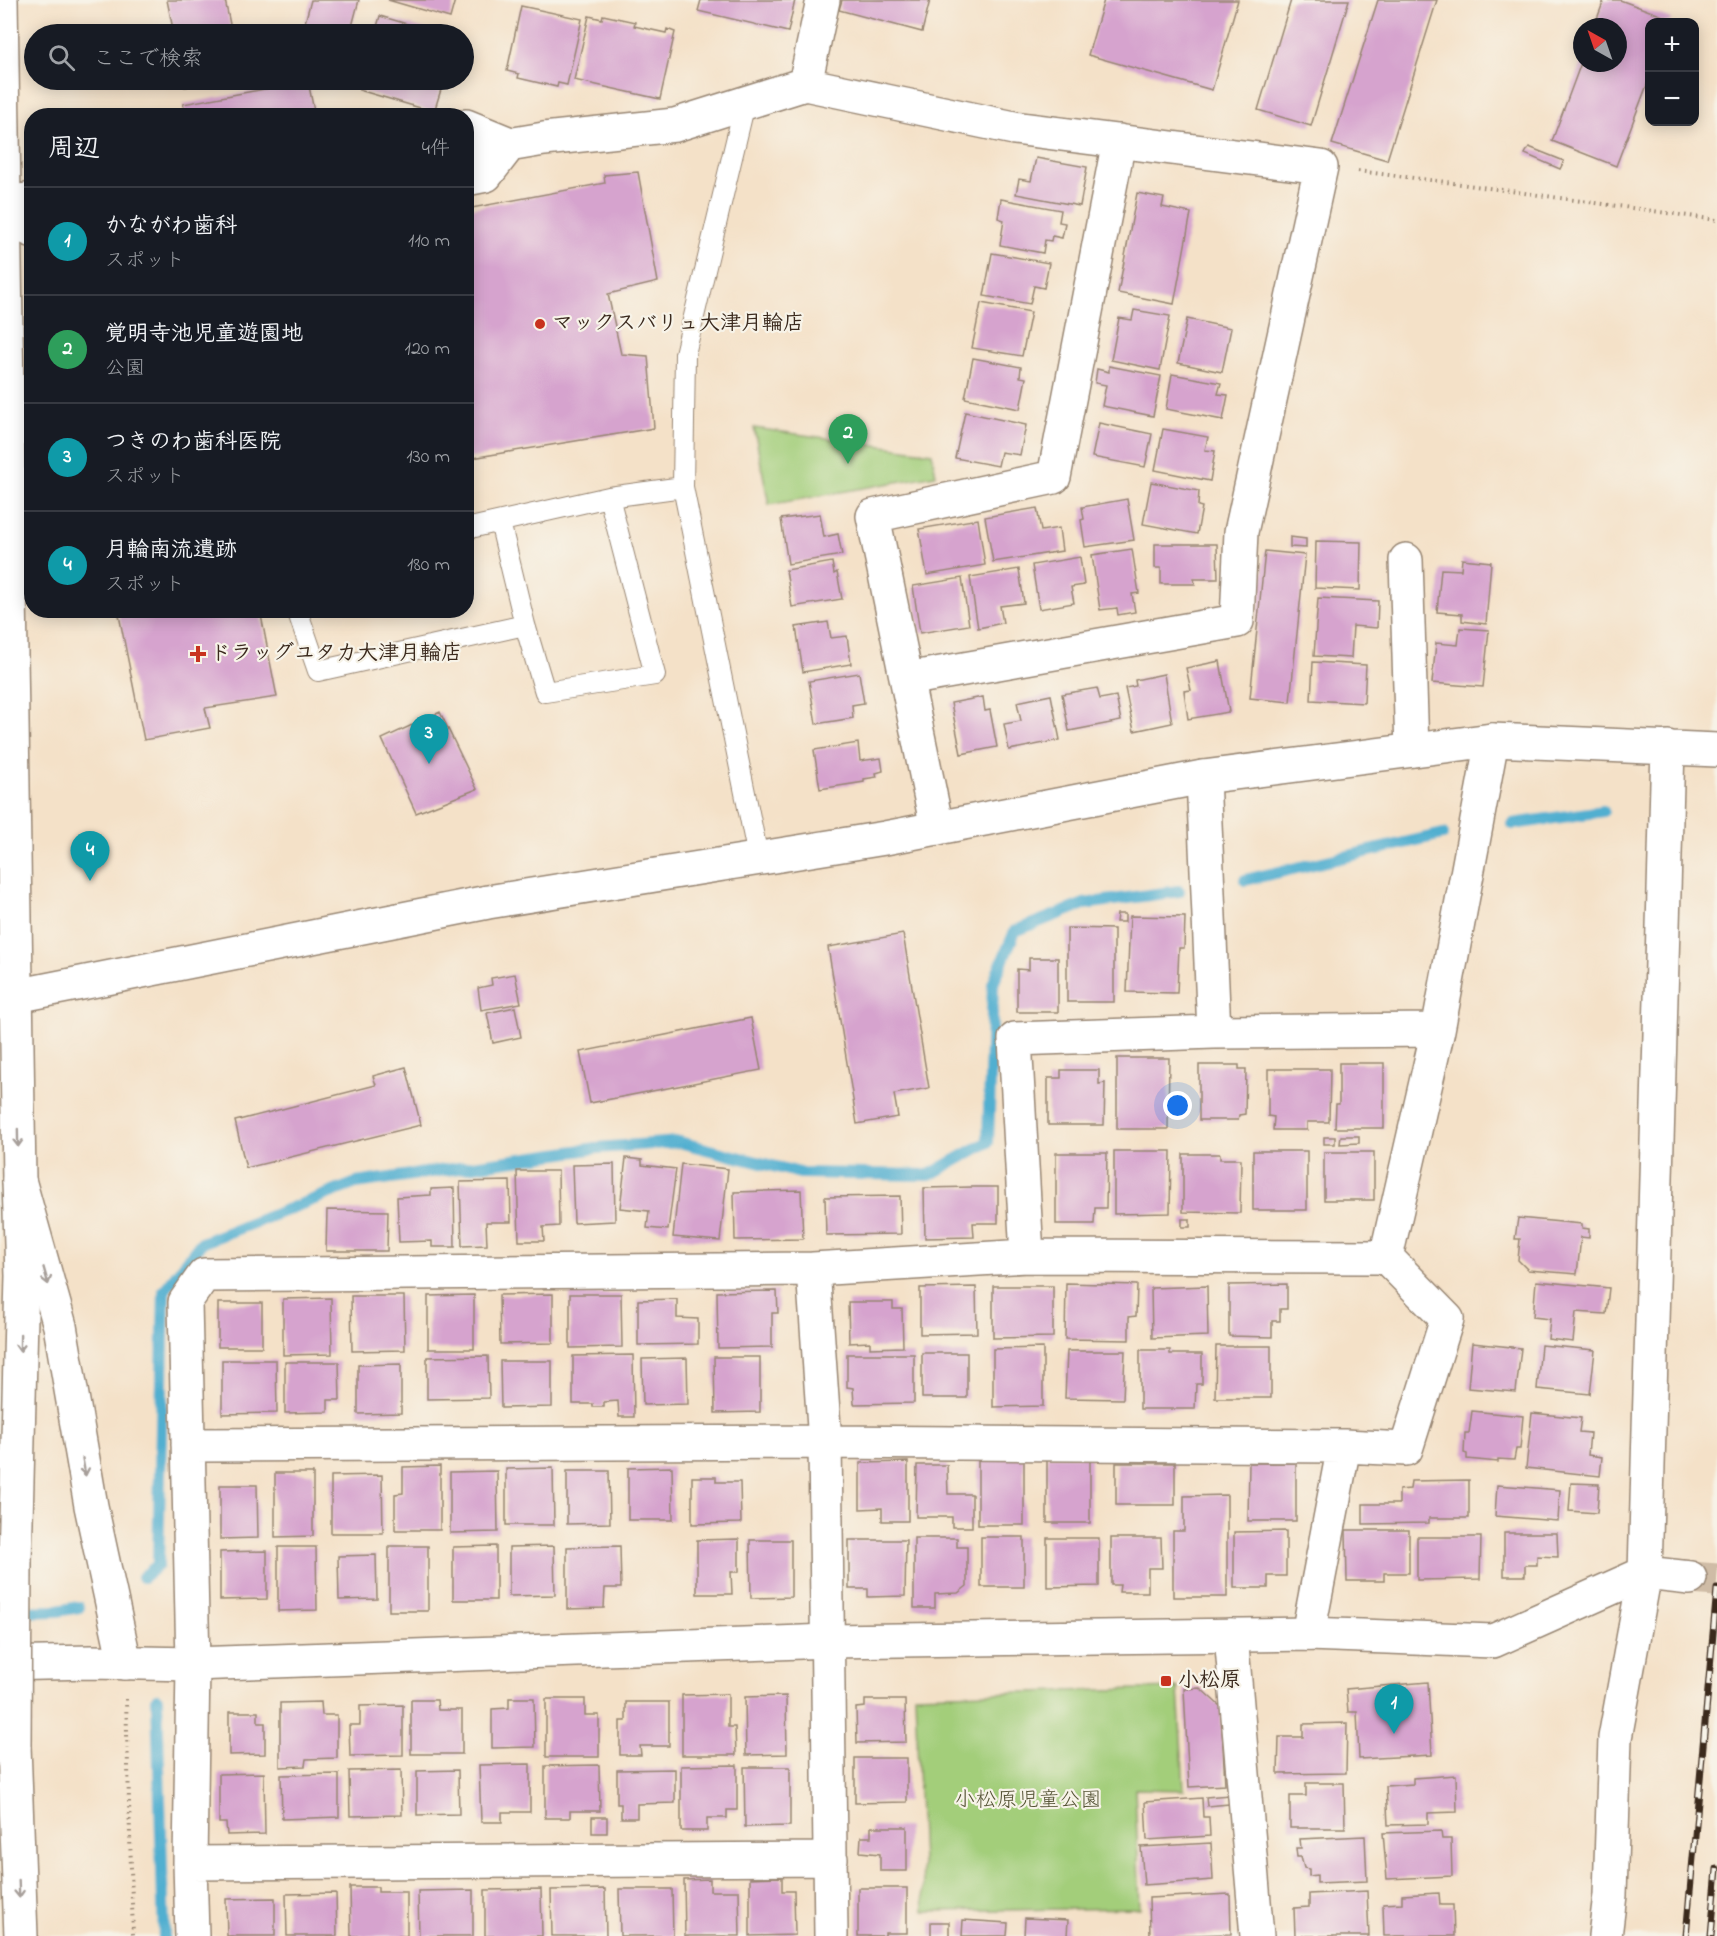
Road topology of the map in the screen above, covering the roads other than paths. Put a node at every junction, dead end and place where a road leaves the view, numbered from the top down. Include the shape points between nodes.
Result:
1 (1, 0) edge
2 (823, 0) edge
3 (805, 84) junction
4 (745, 103) junction
5 (474, 129) edge
6 (1119, 141) junction
7 (510, 144) junction
8 (474, 151) edge
9 (474, 177) edge
10 (22, 230) edge
11 (20, 479) edge
12 (683, 487) junction
13 (609, 497) junction
14 (500, 522) junction
15 (474, 527) edge
16 (1406, 560) dead end
17 (300, 618) edge
18 (525, 625) junction
19 (907, 679) junction
20 (1492, 740) junction
21 (1668, 747) junction
22 (1412, 750) junction
23 (1717, 750) edge
24 (1203, 777) junction
25 (937, 828) junction
26 (758, 857) junction
27 (8, 999) edge
28 (1438, 1030) junction
29 (1214, 1032) junction
30 (19, 1180) junction
31 (1027, 1256) junction
32 (1386, 1257) junction
33 (813, 1269) junction
34 (825, 1442) junction
35 (188, 1445) junction
36 (1344, 1446) junction
37 (1645, 1573) junction
38 (1690, 1578) tunnel mouth
39 (1308, 1634) junction
40 (1231, 1635) junction
41 (829, 1641) junction
42 (125, 1663) junction
43 (0, 1664) edge
44 (193, 1664) junction
45 (831, 1859) junction
46 (190, 1863) junction
47 (21, 1936) edge
48 (192, 1936) edge
49 (831, 1936) edge
50 (1257, 1936) edge
51 (1605, 1936) edge

1 - 10 main road
2 - 3 main road
3 - 4 main road
3 - 6 main road via 1014,128
4 - 7 main road via 675,125
4 - 12 lane via 685,354
5 - 7 main road
6 - 19 main road via 1054,477 873,516
6 - 19 main road via 1321,167 1241,532 1237,621
7 - 8 main road
7 - 9 main road via 486,175
10 - 11 main road
11 - 27 main road
12 - 13 lane
12 - 26 lane
13 - 14 lane
13 - 18 lane via 655,675 545,692
14 - 15 lane
14 - 18 lane
16 - 22 main road
17 - 18 lane via 318,671
19 - 25 main road
20 - 21 main road
20 - 22 main road
20 - 28 main road
21 - 23 main road
21 - 37 main road
22 - 24 main road
24 - 25 main road
24 - 29 main road
25 - 26 main road
26 - 27 main road via 488,902
27 -> 30 main road
28 - 29 main road
28 - 32 main road
29 - 31 main road via 1015,1040
30 -> 42 main road via 60,1326 91,1506
30 -> 47 main road, bridge via 22,1276 14,1746
31 - 32 main road
31 - 33 main road
32 - 36 main road via 1447,1319 1406,1449
33 - 34 main road
33 - 35 main road via 204,1275 185,1302
34 - 35 main road
34 - 36 main road
34 - 41 main road
35 - 44 main road
36 - 39 main road
37 - 38 main road
37 - 39 main road via 1493,1641
37 - 51 main road via 1616,1738
39 - 40 main road
40 - 41 main road
40 - 50 main road
41 - 44 main road
41 - 45 main road
42 - 43 main road
42 - 44 main road
44 - 46 main road
45 - 46 main road
45 - 49 main road
46 - 48 main road

